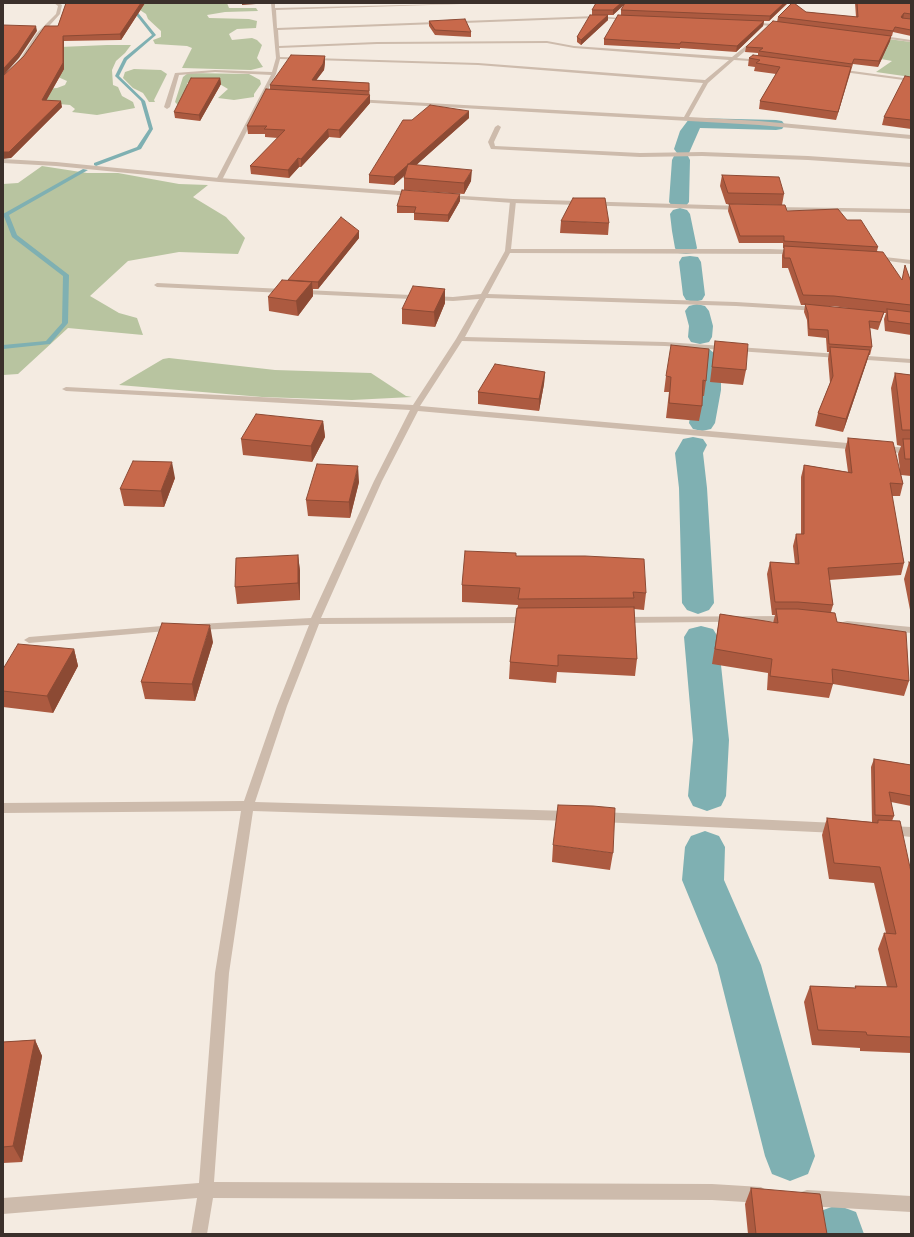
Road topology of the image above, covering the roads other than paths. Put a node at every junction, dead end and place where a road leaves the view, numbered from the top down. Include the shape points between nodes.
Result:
1 (56, 3) edge
2 (273, 3) edge
3 (490, 3) edge
4 (273, 9) junction
5 (635, 19) edge
6 (776, 19) edge
7 (742, 23) edge
8 (771, 24) junction
9 (793, 26) edge
10 (275, 29) junction
11 (766, 29) edge
12 (761, 34) edge
13 (872, 36) edge
14 (911, 41) edge
15 (277, 47) junction
16 (734, 57) junction
17 (278, 58) junction
18 (768, 61) edge
19 (835, 70) edge
20 (274, 74) junction
21 (911, 80) edge
22 (3, 81) edge
23 (706, 82) junction
24 (263, 93) junction
25 (273, 94) edge
26 (352, 100) edge
27 (167, 107) dead end
28 (686, 119) junction
29 (498, 127) dead end
30 (911, 137) edge
31 (3, 161) edge
32 (911, 165) edge
33 (219, 180) junction
34 (418, 195) edge
35 (442, 196) edge
36 (513, 202) junction
37 (751, 208) edge
38 (767, 209) edge
39 (911, 211) edge
40 (508, 251) junction
41 (800, 253) edge
42 (869, 257) edge
43 (911, 262) edge
44 (157, 285) dead end
45 (485, 296) junction
46 (824, 310) edge
47 (460, 339) junction
48 (911, 361) edge
49 (66, 389) dead end
50 (416, 408) junction
51 (911, 451) edge
52 (794, 619) edge
53 (539, 620) edge
54 (611, 620) edge
55 (315, 621) junction
56 (833, 623) edge
57 (911, 630) edge
58 (29, 640) dead end
59 (248, 806) junction
60 (3, 808) edge
61 (847, 829) edge
62 (879, 831) edge
63 (911, 832) edge
64 (206, 1190) junction
65 (776, 1196) edge
66 (792, 1197) edge
67 (911, 1204) edge
68 (3, 1206) edge
69 (199, 1234) edge

1 - 22 street via 60,5 58,14 38,35 22,60
2 - 4 street
3 - 4 street
4 - 10 street
5 - 10 street via 596,18
6 - 8 street
7 - 8 street
8 - 9 street
8 - 11 street
10 - 15 street
12 - 16 street
13 - 14 street
15 - 16 street via 376,43 547,42
15 - 17 street
16 - 18 street
16 - 23 street
17 - 20 street
17 - 23 street via 492,65
19 - 21 street
20 - 24 street
20 - 27 street via 215,71 177,74
23 - 28 street
24 - 25 street
24 - 33 street
26 - 28 street
28 - 30 street via 767,123
29 - 32 street via 491,142 493,148 640,155 702,154 808,158
31 - 33 street
33 - 34 street
35 - 36 street
36 - 37 street
36 - 40 street
38 - 39 street
40 - 41 street
40 - 45 street
42 - 43 street
44 - 45 street via 453,299
45 - 46 street via 736,304
45 - 47 street
47 - 48 street via 665,344
47 - 50 street
49 - 50 street
50 - 51 street
50 - 55 street via 378,481
52 - 54 street
53 - 55 street
55 - 58 street
55 - 59 street via 282,706
56 - 57 street
59 - 60 street
59 - 61 street via 588,817
59 - 64 street via 222,973
62 - 63 street
64 - 65 street via 712,1192
64 - 68 street
64 - 69 street
66 - 67 street

